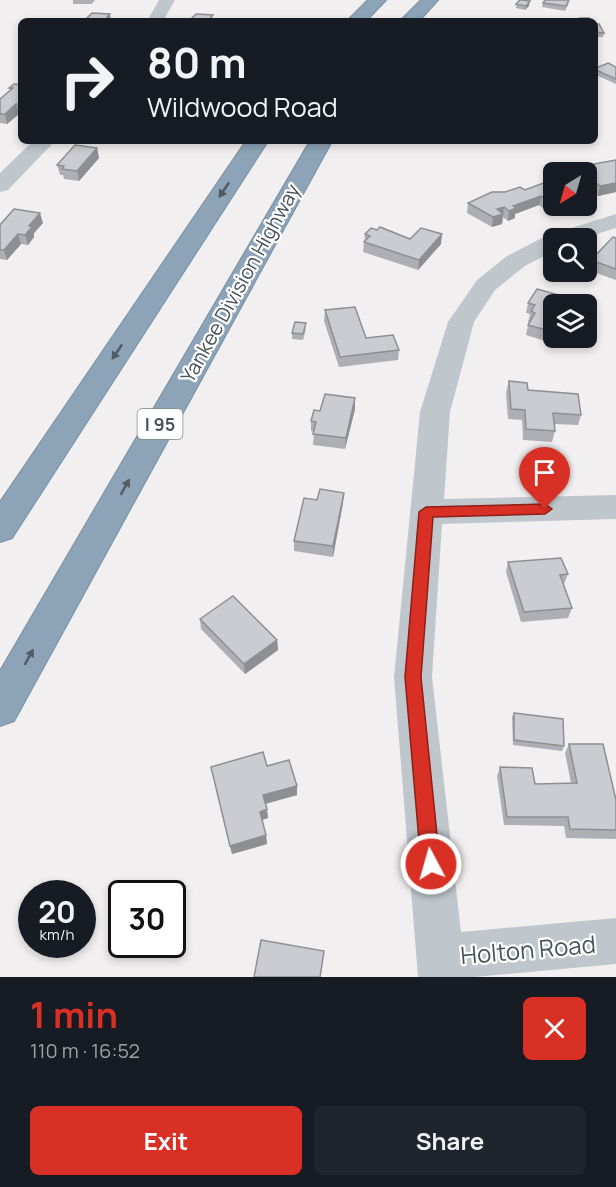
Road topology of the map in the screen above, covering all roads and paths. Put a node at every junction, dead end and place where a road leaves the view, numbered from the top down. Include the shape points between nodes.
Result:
1 (167, 0) edge
2 (378, 0) edge
3 (430, 0) edge
4 (157, 18) edge
5 (359, 18) edge
6 (412, 18) edge
7 (42, 144) edge
8 (255, 144) edge
9 (319, 144) edge
10 (0, 185) edge
11 (616, 221) edge
12 (593, 228) edge
13 (543, 247) edge
14 (616, 507) edge
15 (426, 512) junction
16 (0, 529) edge
17 (0, 708) edge
18 (616, 941) edge
19 (441, 967) edge

1 - 4 street
2 - 5 highway
3 - 6 highway
7 - 10 street
8 -> 16 highway
17 -> 9 highway, Yankee Division Highway / I 95
11 - 12 street
13 - 15 street via 516,261 486,285 461,322 435,412
14 - 15 street
15 - 19 street via 413,677
18 - 19 street, Holton Road

